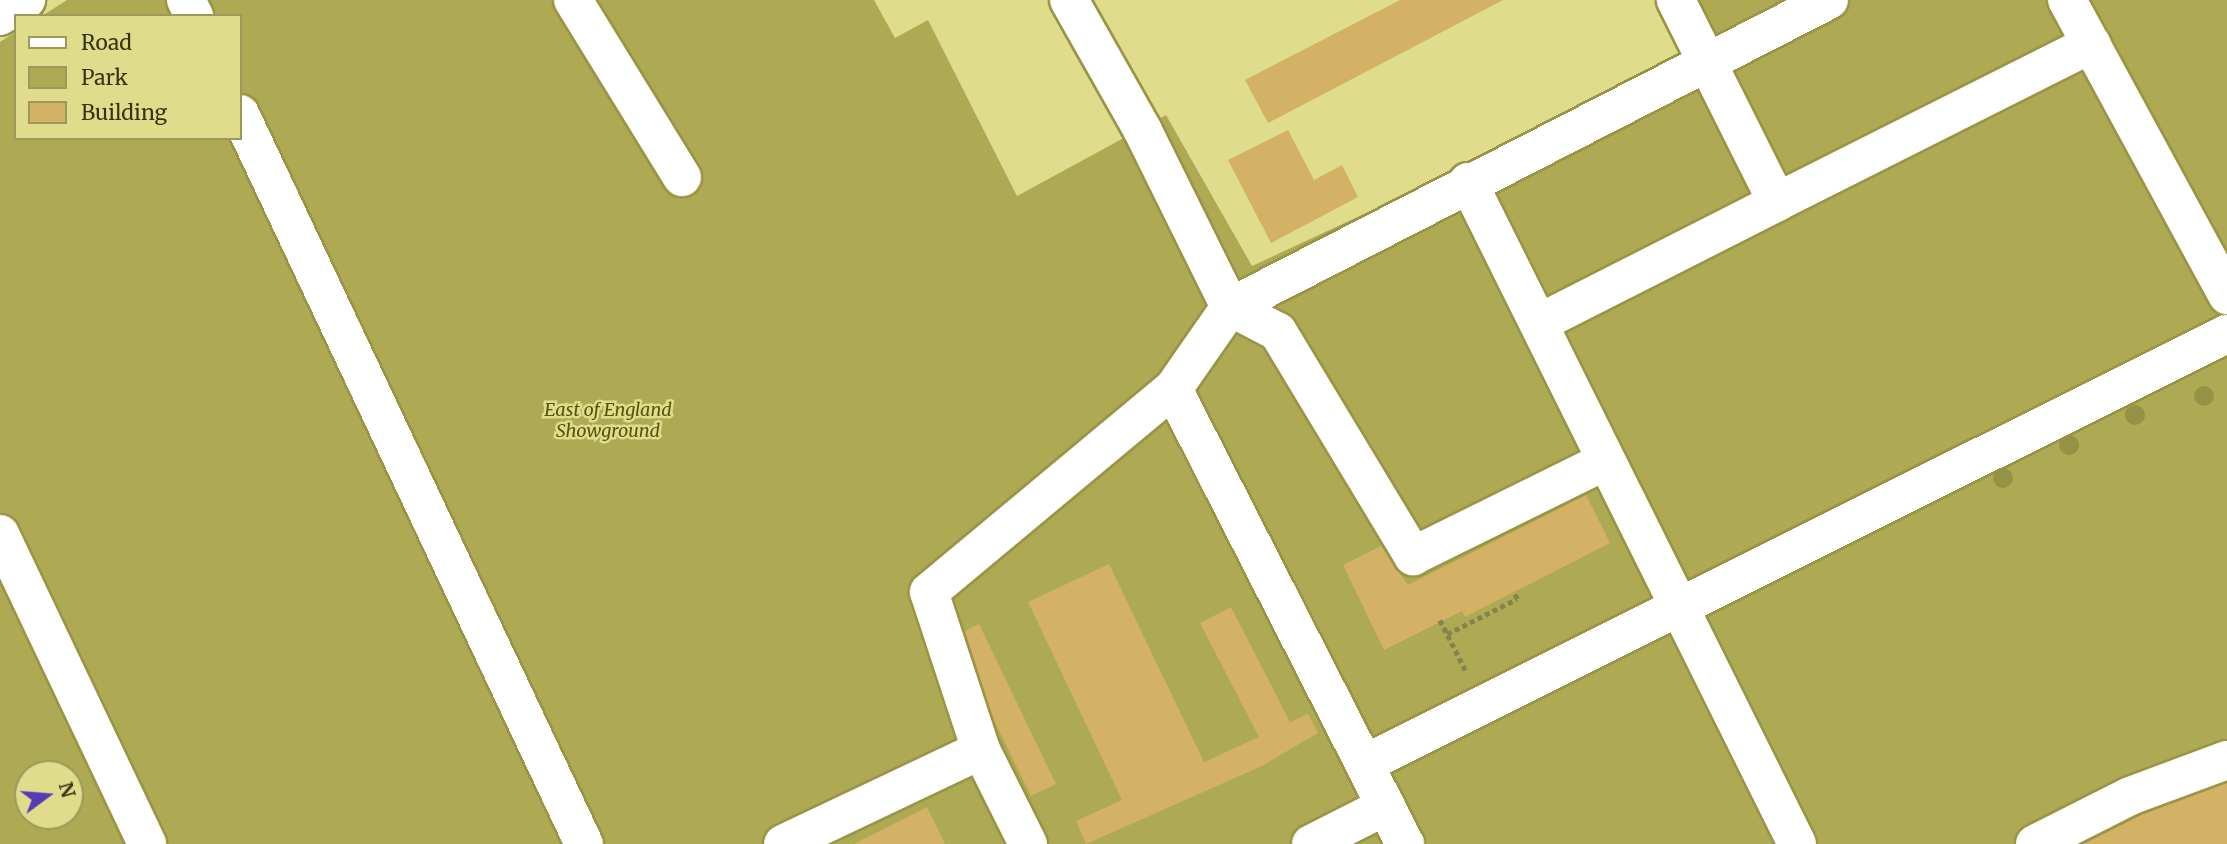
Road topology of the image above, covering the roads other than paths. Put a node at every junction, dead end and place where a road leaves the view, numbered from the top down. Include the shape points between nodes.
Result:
1 (26, 0) edge
2 (573, 0) edge
3 (1069, 0) edge
4 (1676, 0) edge
5 (1829, 0) edge
6 (2067, 0) edge
7 (0, 16) edge
8 (2091, 44) junction
9 (1708, 61) junction
10 (242, 118) edge
11 (682, 177) dead end
12 (1468, 182) junction
13 (1777, 202) junction
14 (2227, 295) edge
15 (1230, 307) junction
16 (1539, 324) junction
17 (2227, 334) edge
18 (1173, 389) junction
19 (1605, 461) junction
20 (0, 534) edge
21 (1681, 606) junction
22 (981, 750) junction
23 (2227, 760) edge
24 (1366, 763) junction
25 (1386, 806) junction
26 (148, 844) edge
27 (584, 844) edge
28 (783, 844) edge
29 (1028, 844) edge
30 (1311, 844) edge
31 (1405, 844) edge
32 (1797, 844) edge
33 (2035, 844) edge

1 - 7 street
2 - 11 street
3 - 15 street via 1142,129
4 - 9 street
5 - 9 street
6 - 8 street
8 - 13 street
8 - 14 street
9 - 12 street
9 - 13 street
10 - 27 street
12 - 15 street
12 - 16 street
13 - 16 street
15 - 18 street
15 - 19 street via 1278,332 1413,556
16 - 19 street
17 - 21 street
18 - 22 street via 929,592
18 - 24 street
19 - 21 street
20 - 26 street
21 - 24 street
21 - 32 street
22 - 28 street
22 - 29 street
23 - 33 street via 2130,796
24 - 25 street
25 - 30 street
25 - 31 street

